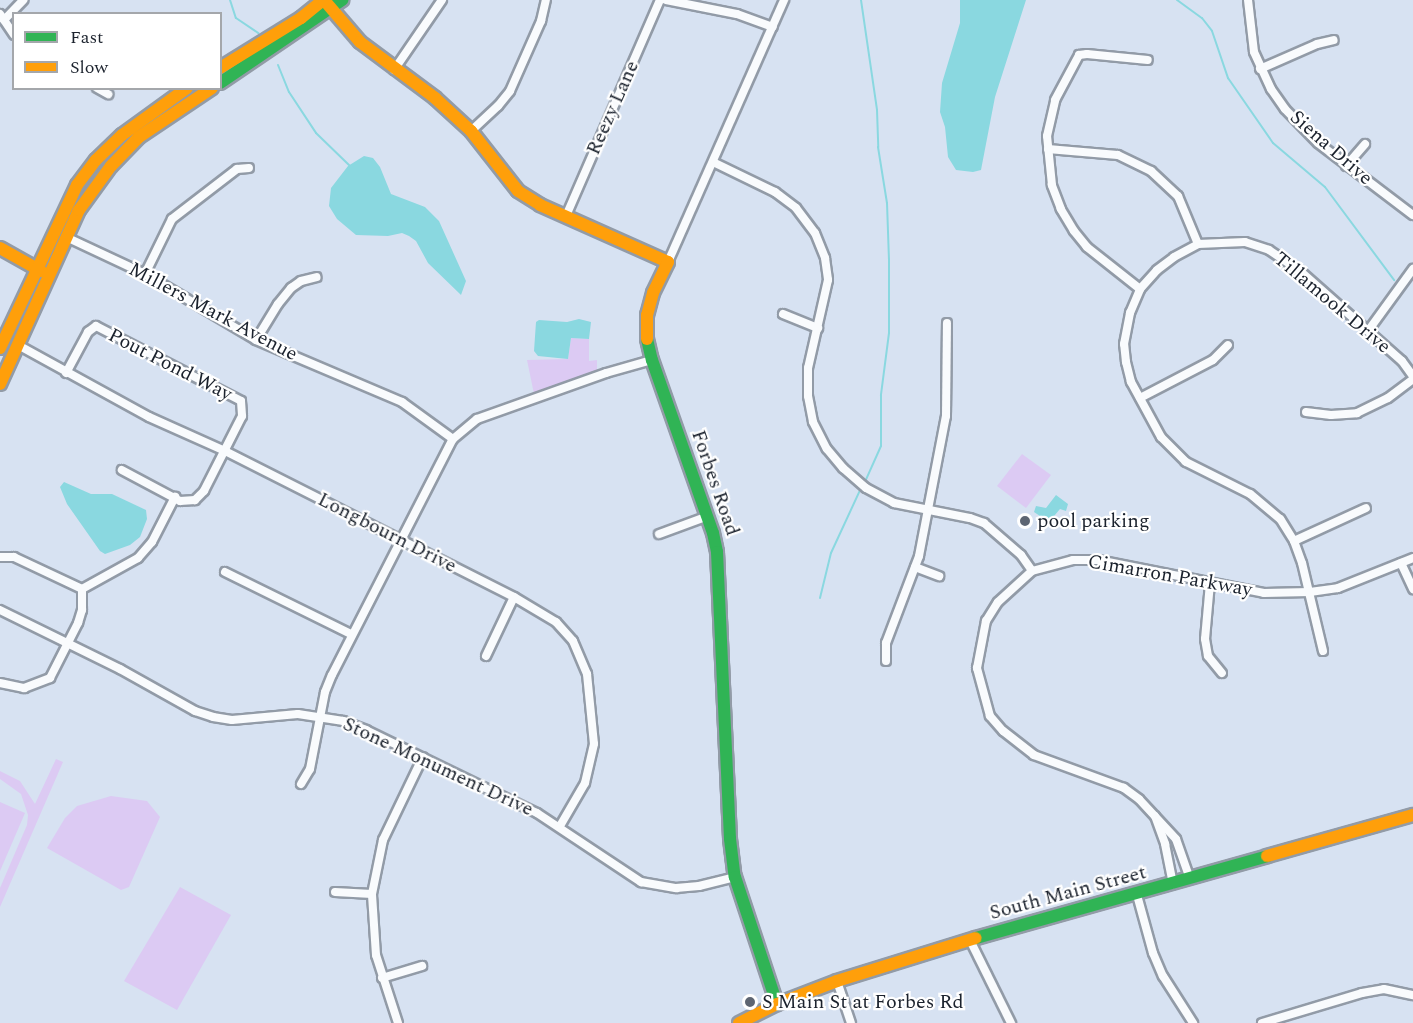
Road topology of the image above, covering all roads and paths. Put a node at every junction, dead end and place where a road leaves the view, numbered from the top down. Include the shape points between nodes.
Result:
1 (23, 0) edge
2 (342, 0) edge
3 (442, 0) edge
4 (546, 0) edge
5 (660, 0) edge
6 (666, 0) edge
7 (784, 0) edge
8 (1248, 0) edge
9 (327, 4) edge
10 (2, 17) edge
11 (772, 27) junction
12 (12, 32) edge
13 (1334, 40) dead end
14 (1148, 60) dead end
15 (222, 67) edge
16 (1260, 69) junction
17 (394, 70) junction
18 (222, 82) edge
19 (101, 90) edge
20 (184, 90) edge
21 (209, 90) edge
22 (108, 94) dead end
23 (471, 131) junction
24 (1365, 144) dead end
25 (1048, 149) junction
26 (713, 162) junction
27 (1346, 166) junction
28 (249, 168) dead end
29 (1413, 215) edge
30 (566, 216) junction
31 (66, 237) junction
32 (1198, 244) junction
33 (0, 248) edge
34 (668, 262) junction
35 (36, 269) junction
36 (1413, 269) edge
37 (145, 274) junction
38 (48, 276) junction
39 (317, 277) dead end
40 (1140, 289) junction
41 (783, 314) dead end
42 (947, 323) dead end
43 (818, 328) junction
44 (1368, 331) junction
45 (256, 340) junction
46 (18, 345) junction
47 (1228, 345) dead end
48 (0, 348) edge
49 (652, 360) junction
50 (66, 373) junction
51 (1413, 378) edge
52 (0, 384) edge
53 (1140, 398) junction
54 (1306, 411) dead end
55 (453, 439) junction
56 (225, 451) junction
57 (122, 470) dead end
58 (175, 498) junction
59 (1366, 508) dead end
60 (928, 511) junction
61 (708, 516) junction
62 (659, 534) dead end
63 (400, 540) junction
64 (1294, 541) junction
65 (0, 557) edge
66 (1413, 558) edge
67 (1401, 563) junction
68 (915, 567) junction
69 (1032, 571) junction
70 (225, 572) dead end
71 (939, 576) dead end
72 (1210, 583) junction
73 (82, 589) junction
74 (1413, 589) edge
75 (1310, 592) junction
76 (514, 597) junction
77 (0, 610) edge
78 (351, 634) junction
79 (67, 643) junction
80 (1323, 651) dead end
81 (486, 656) dead end
82 (886, 661) dead end
83 (1222, 673) dead end
84 (0, 682) edge
85 (320, 716) junction
86 (423, 757) junction
87 (301, 784) dead end
88 (1155, 815) junction
89 (1413, 815) edge
90 (560, 826) junction
91 (735, 877) junction
92 (1190, 879) junction
93 (1173, 884) junction
94 (335, 892) dead end
95 (372, 894) junction
96 (1137, 895) junction
97 (970, 940) junction
98 (422, 966) dead end
99 (382, 978) junction
100 (837, 981) junction
101 (1413, 995) edge
102 (777, 1004) junction
103 (398, 1023) edge
104 (739, 1023) edge
105 (850, 1023) edge
106 (1011, 1023) edge
107 (1192, 1023) edge
108 (1262, 1023) edge

1 - 10 street
2 - 9 main road
3 - 17 street
4 - 23 street via 541,21 510,91
5 - 30 street, Reezy Lane
6 - 11 street via 737,14
7 - 11 street, Forbes Road
8 - 16 street, Siena Drive via 1251,39
9 - 15 main road
9 - 17 main road via 360,42
9 - 18 main road
10 - 12 street
11 - 26 street, Forbes Road
13 - 16 street
14 - 25 street via 1078,55 1051,110
16 - 27 street, Siena Drive via 1275,96 1299,125
17 - 23 main road
19 - 22 street
20 - 35 main road via 122,135 96,160 77,185
21 - 31 main road via 139,137 98,183
23 - 30 main road via 518,191
24 - 27 street
25 - 32 street via 1118,155 1151,171 1178,196
25 - 40 street via 1052,185 1074,231 1095,255
26 - 34 street, Forbes Road
26 - 43 street via 776,192 796,208 815,233 828,280
27 - 29 street, Siena Drive
28 - 37 street via 228,175 172,219
30 - 34 main road
31 - 37 street, Millers Mark Avenue
31 - 38 main road
32 - 40 street, Tillamook Drive via 1156,270
32 - 44 street, Tillamook Drive via 1245,242 1269,250 1299,270
33 - 35 main road
34 - 49 main road, Forbes Road via 647,315 646,334
35 - 38 main road
35 - 48 main road
36 - 44 street
37 - 45 street, Millers Mark Avenue
38 - 46 main road
39 - 45 street via 291,288
40 - 53 street, Tillamook Drive via 1124,344 1131,382
41 - 43 street
42 - 60 street via 946,416
43 - 60 street via 808,368 808,396 813,422 827,450 866,488 894,503
44 - 51 street, Tillamook Drive via 1402,361
45 - 55 street, Millers Mark Avenue via 402,402
46 - 50 street, Longbourn Drive
46 - 52 main road
47 - 53 street via 1214,360
49 - 55 street via 633,363 477,419
49 - 61 main road, Forbes Road
50 - 56 street, Longbourn Drive
50 - 56 street, Pout Pond Way via 88,332 96,326 241,401 242,416
51 - 54 street via 1388,398 1357,412 1331,415
53 - 64 street, Tillamook Drive via 1172,450 1186,462 1266,505
55 - 63 street
56 - 58 street, Pout Pond Way via 195,500
56 - 63 street, Longbourn Drive
57 - 58 street
58 - 73 street via 152,542 138,558
59 - 64 street
60 - 68 street
60 - 69 street via 984,523 1021,555
61 - 62 street
61 - 91 main road, Forbes Road via 717,552 727,804
63 - 76 street, Longbourn Drive
63 - 78 street
64 - 75 street, Tillamook Drive
65 - 73 street via 14,557
66 - 67 street, Cimarron Parkway
67 - 74 street
67 - 75 street, Cimarron Parkway via 1338,588
68 - 71 street
68 - 82 street via 886,643
69 - 72 street, Cimarron Parkway via 1073,560 1098,560
69 - 88 street, Cimarron Parkway via 998,602 986,621 977,668 990,716 1034,755 1124,788
70 - 78 street
72 - 75 street, Cimarron Parkway via 1264,593
72 - 83 street via 1205,639 1208,656
73 - 79 street via 82,610
75 - 80 street, Tillamook Drive
76 - 81 street
76 - 90 street, Longbourn Drive via 556,622 573,641 587,674 594,744 585,783
77 - 79 street, Stone Monument Drive
78 - 85 street via 332,675
79 - 84 street via 50,678 43,683 24,688
79 - 85 street, Stone Monument Drive via 213,717 232,720
85 - 86 street, Stone Monument Drive via 359,727
85 - 87 street via 310,769
86 - 90 street, Stone Monument Drive
86 - 95 street via 383,840
88 - 92 street, Cimarron Parkway via 1176,839
88 - 93 street, Cimarron Parkway
89 - 92 main road, South Main Street
90 - 91 street, Stone Monument Drive via 624,873 650,884 676,888
91 - 102 main road, Forbes Road
92 - 93 main road, South Main Street
93 - 96 main road, South Main Street
94 - 95 street
95 - 99 street via 376,955
96 - 97 main road, South Main Street
96 - 107 street via 1153,953
97 - 100 main road, South Main Street
97 - 106 street
98 - 99 street
99 - 103 street
100 - 102 main road, South Main Street
100 - 105 street
101 - 108 street via 1384,989 1362,993
102 - 104 main road, South Main Street

